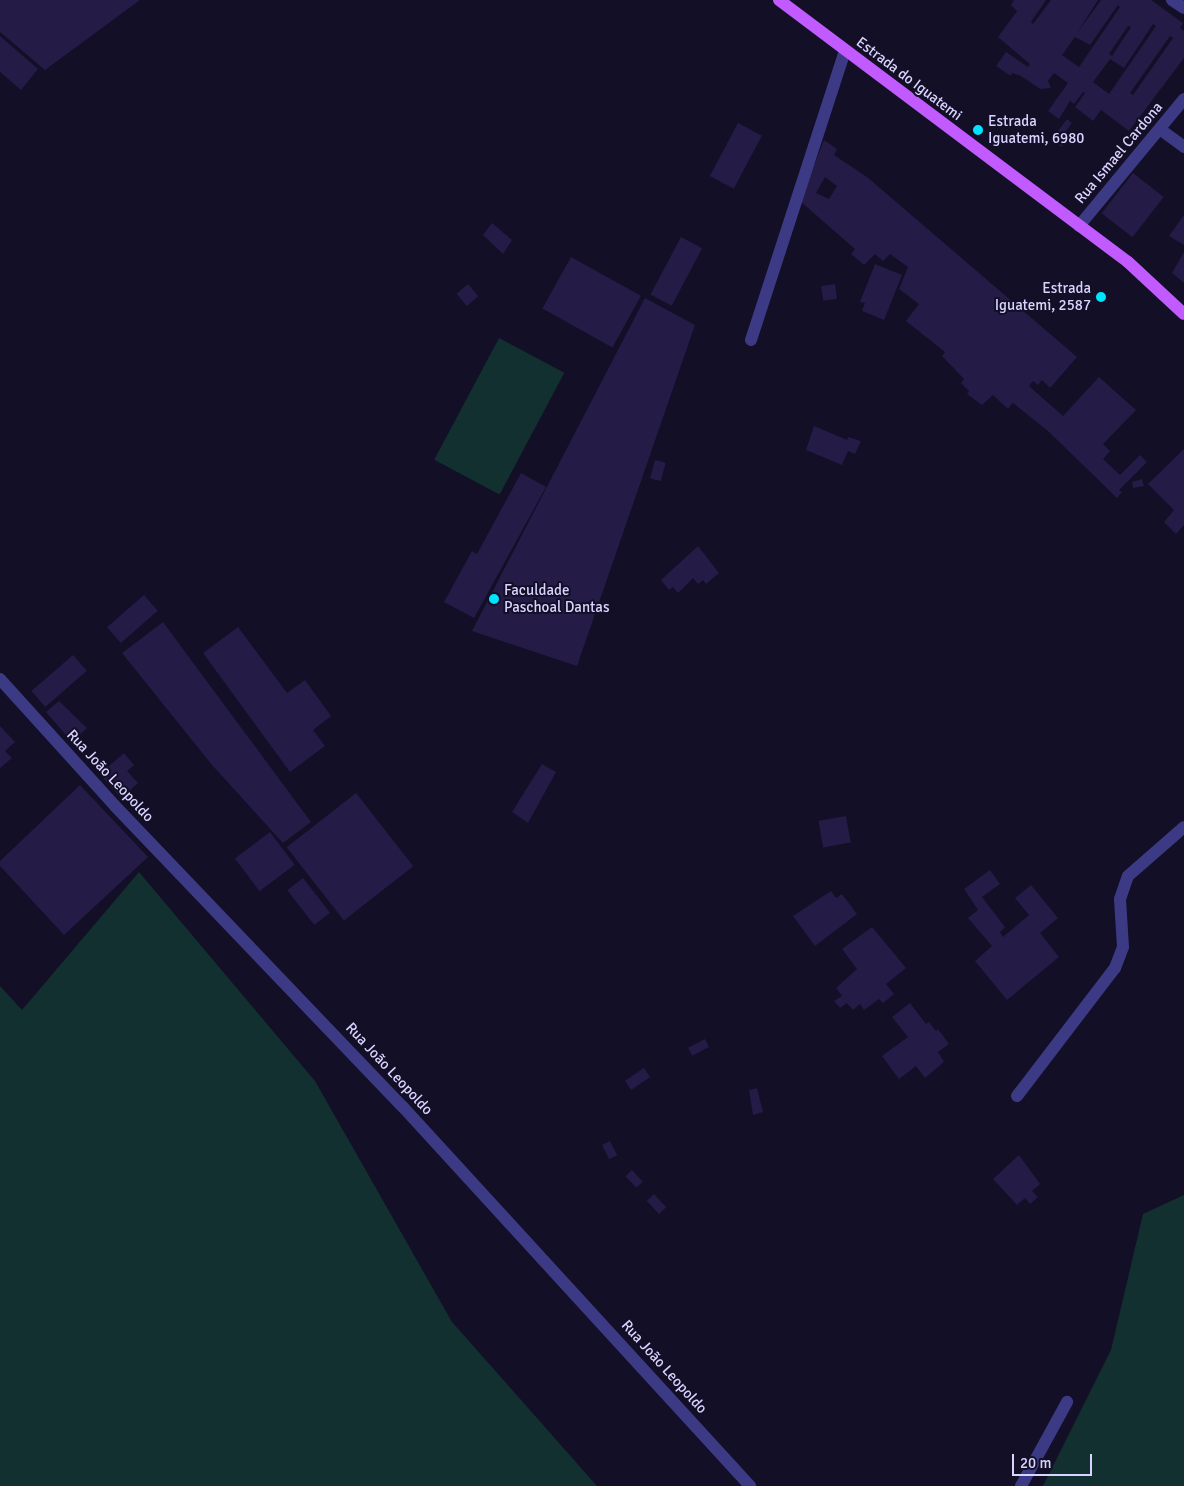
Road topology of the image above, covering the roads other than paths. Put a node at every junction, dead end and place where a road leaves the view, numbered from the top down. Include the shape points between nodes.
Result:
1 (779, 0) edge
2 (1172, 0) edge
3 (1184, 8) edge
4 (845, 51) junction
5 (1184, 99) edge
6 (1161, 130) junction
7 (1184, 147) edge
8 (1079, 226) junction
9 (1184, 314) edge
10 (751, 340) dead end
11 (0, 679) edge
12 (1184, 826) edge
13 (1016, 1096) dead end
14 (1067, 1402) dead end
15 (750, 1486) edge
16 (1021, 1486) edge

1 - 4 main road, Estrada do Iguatemi
2 - 3 street
4 - 8 main road, Estrada do Iguatemi
4 - 10 street
5 - 6 street, Rua Ismael Cardona
6 - 7 street
6 - 8 street, Rua Ismael Cardona
8 - 9 main road, Estrada do Iguatemi via 1128,262
11 - 15 street, Rua João Leopoldo via 115,806 410,1114
12 - 13 street via 1128,876 1120,899 1123,947 1115,968
14 - 16 street

